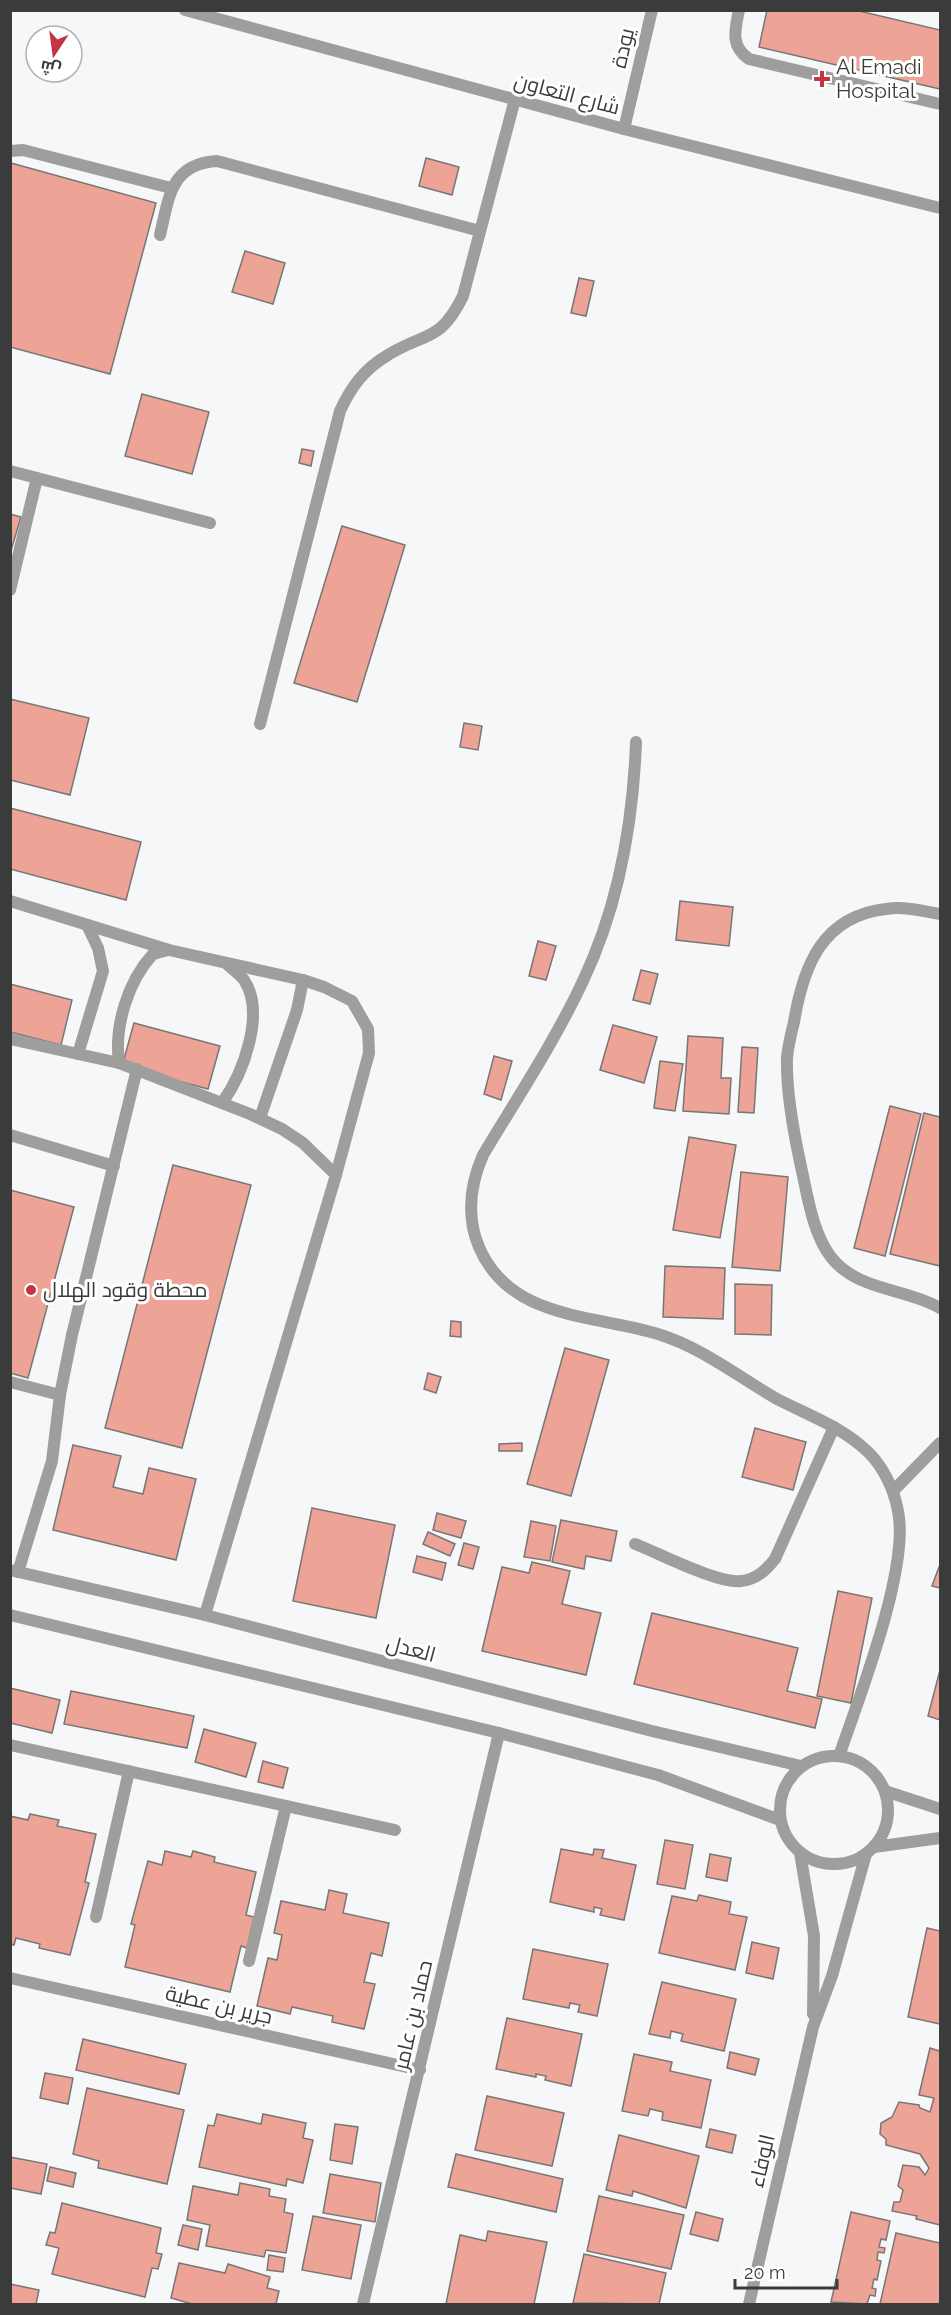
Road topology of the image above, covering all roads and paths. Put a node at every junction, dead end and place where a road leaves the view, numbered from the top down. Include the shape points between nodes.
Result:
1 (652, 10) edge
2 (740, 10) edge
3 (186, 11) edge
4 (515, 99) junction
5 (940, 104) edge
6 (624, 129) junction
7 (10, 151) edge
8 (171, 188) junction
9 (940, 208) edge
10 (480, 231) junction
11 (160, 235) dead end
12 (10, 471) edge
13 (37, 478) junction
14 (210, 523) dead end
15 (10, 590) edge
16 (260, 724) dead end
17 (636, 742) dead end
18 (10, 902) edge
19 (940, 914) edge
20 (87, 925) junction
21 (169, 950) junction
22 (225, 962) junction
23 (303, 980) junction
24 (10, 1040) edge
25 (78, 1054) junction
26 (119, 1063) junction
27 (137, 1069) junction
28 (222, 1103) junction
29 (260, 1118) junction
30 (10, 1135) edge
31 (114, 1166) junction
32 (336, 1175) junction
33 (940, 1308) edge
34 (10, 1382) edge
35 (60, 1395) junction
36 (834, 1427) junction
37 (940, 1443) edge
38 (893, 1491) junction
39 (635, 1544) dead end
40 (14, 1571) edge
41 (10, 1615) edge
42 (205, 1615) junction
43 (499, 1733) junction
44 (10, 1745) edge
45 (839, 1756) junction
46 (801, 1766) junction
47 (129, 1771) junction
48 (885, 1791) junction
49 (286, 1806) junction
50 (940, 1809) edge
51 (780, 1820) junction
52 (395, 1830) dead end
53 (940, 1838) edge
54 (870, 1851) junction
55 (800, 1853) junction
56 (96, 1917) dead end
57 (249, 1961) dead end
58 (10, 1978) edge
59 (813, 2027) junction
60 (420, 2070) junction
61 (363, 2304) edge
62 (749, 2304) edge

1 - 6 street, يودة
2 - 5 street via 734,35 736,45 749,59
3 - 4 street, شارع التعاون
4 - 6 street, شارع التعاون
4 - 10 street
6 - 9 street, شارع التعاون
7 - 8 street via 22,150
8 - 10 street via 190,168 217,161
8 - 11 street
10 - 16 street via 455,312 427,338 374,364 359,377 340,411
12 - 13 street
13 - 14 street
13 - 15 street
17 - 36 street via 627,843 612,904 584,980 475,1174 471,1195 475,1237 496,1276 531,1303 688,1345 776,1398
18 - 20 street
19 - 33 street via 886,909 848,921 831,934 806,968 787,1058 796,1142 824,1248 852,1276 923,1298
20 - 21 street
20 - 25 street via 103,971
21 - 22 street
21 - 26 street via 153,954 130,987 119,1040
22 - 23 street
22 - 28 street via 243,979 253,1006 249,1046 236,1083
23 - 29 street via 294,1021
23 - 32 street via 352,1001 368,1029 369,1053
24 - 25 street
25 - 26 street
26 - 27 street
27 - 28 street
27 - 31 street
28 - 29 street
29 - 32 street via 303,1143
30 - 31 street
31 - 35 street
32 - 42 street
34 - 35 street
35 - 40 street via 52,1461
36 - 38 street via 869,1453
36 - 39 street via 775,1559 753,1578 730,1581
37 - 38 street
38 - 45 street via 900,1531 899,1552 870,1665
40 - 42 street, العدل
41 - 43 street
42 - 46 street, العدل
43 - 51 street via 658,1775
43 - 60 street, حماد بن عامر
44 - 47 street
45 - 46 street via 819,1758
45 - 48 street via 858,1761 874,1773
46 - 51 street via 787,1781 780,1800
47 - 49 street
47 - 56 street
48 - 50 street
48 - 54 street via 888,1810 884,1830
49 - 52 street
49 - 57 street
51 - 55 street via 787,1839
53 - 54 street
54 - 55 street via 850,1862 833,1864 816,1862
54 - 59 street, الوفاء
55 - 59 street, الوفاء via 814,1936
58 - 60 street, جرير بن عطية
59 - 62 street, الوفاء
60 - 61 street, حماد بن عامر

